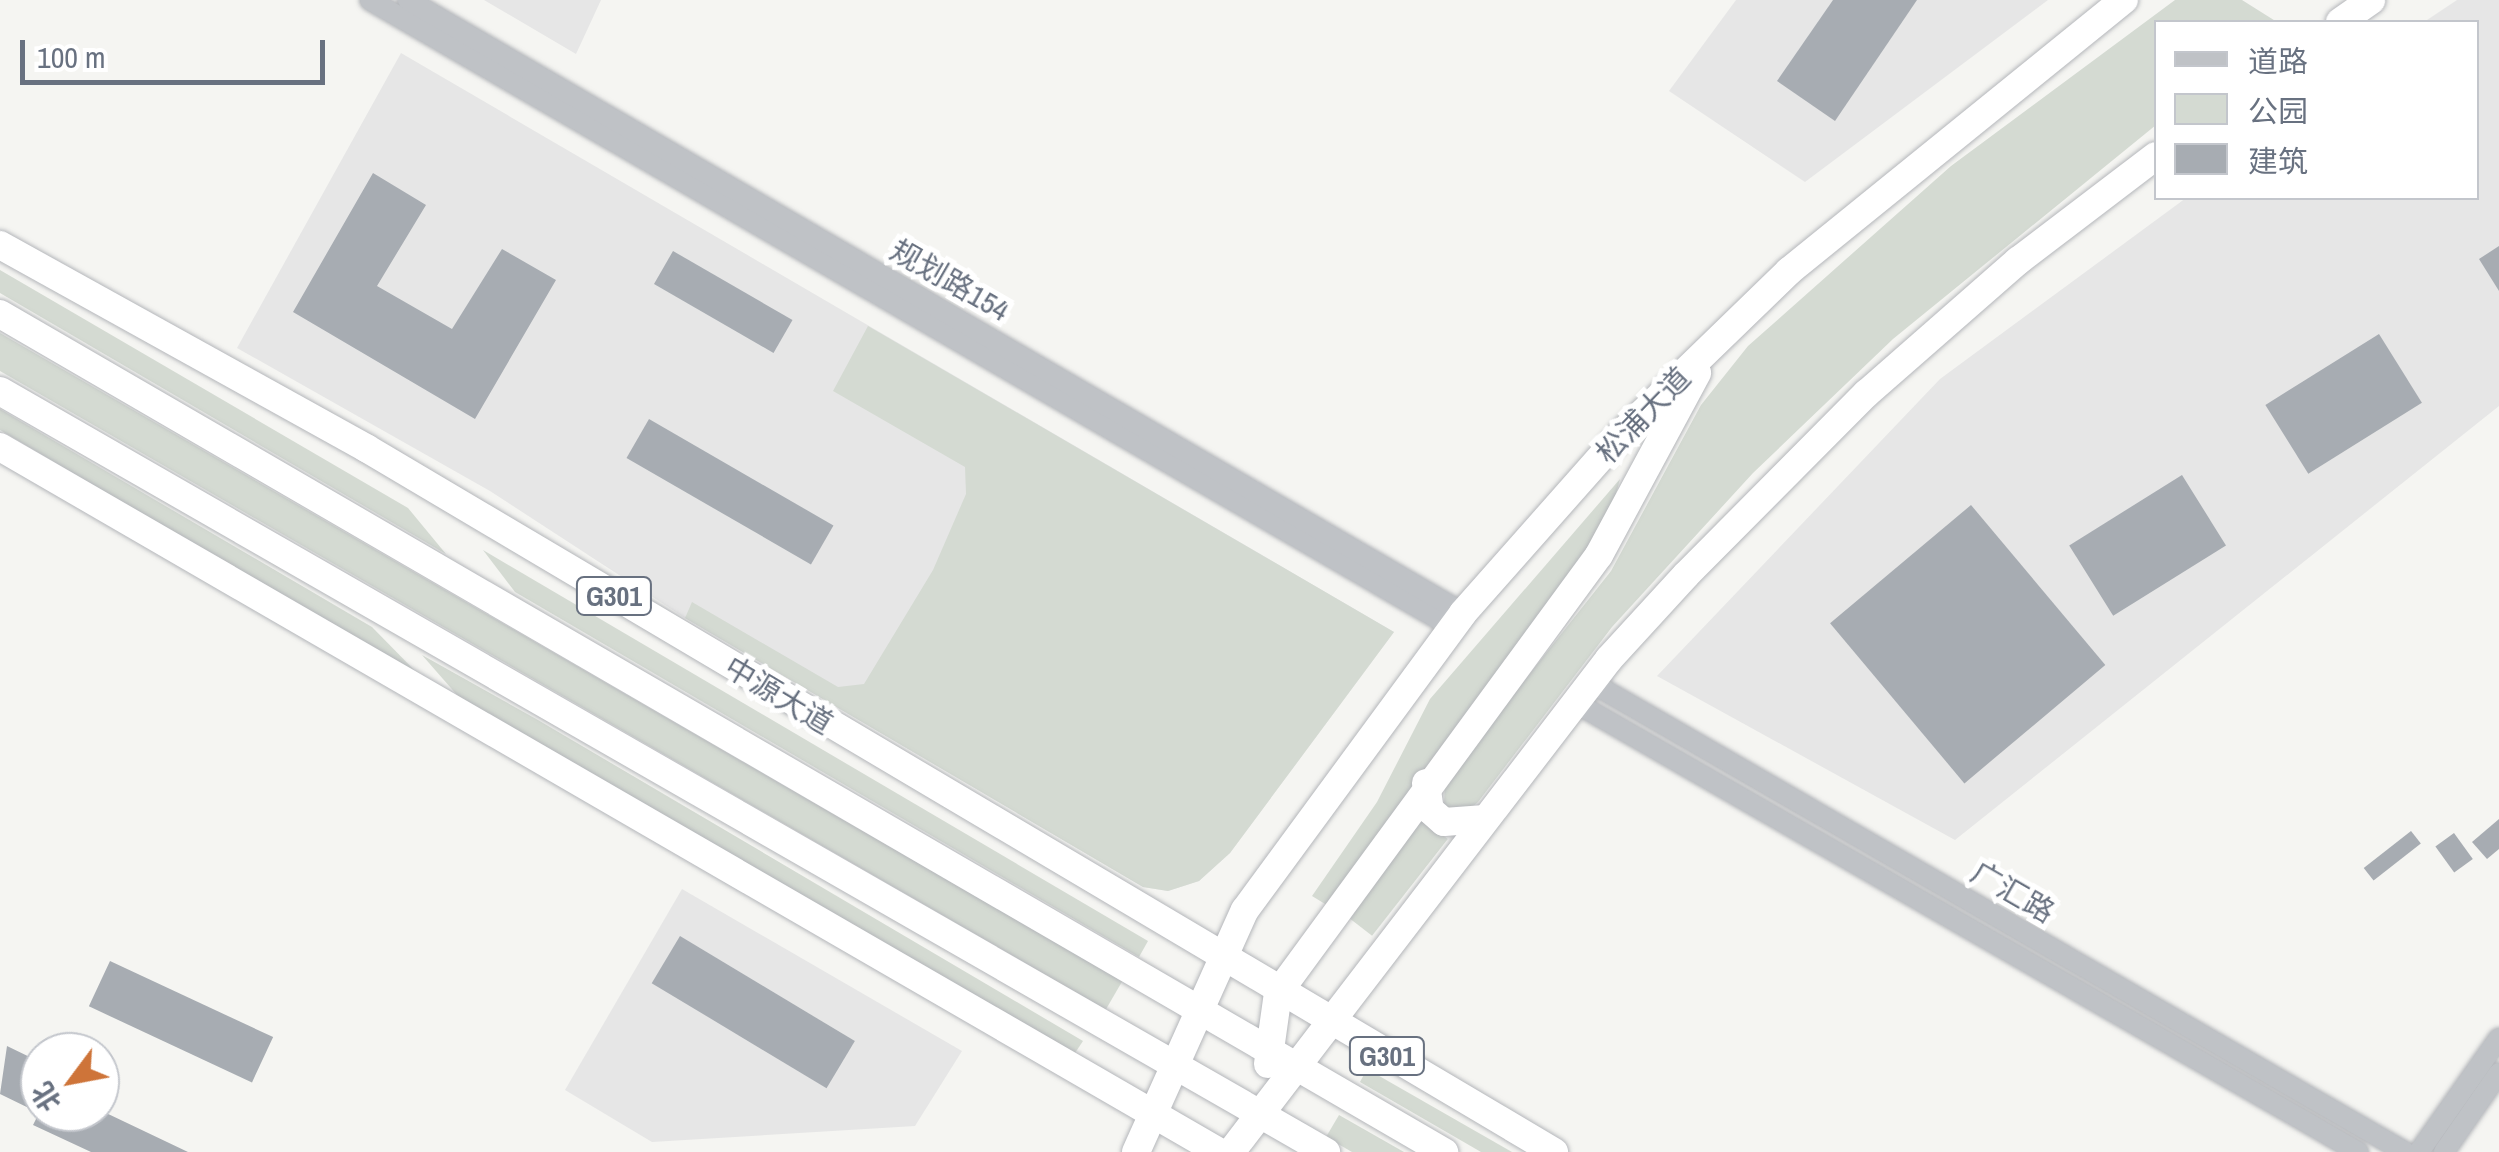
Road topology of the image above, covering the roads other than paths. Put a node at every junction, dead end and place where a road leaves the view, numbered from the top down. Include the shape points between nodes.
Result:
1 (370, 0) edge
2 (408, 0) edge
3 (2124, 0) edge
4 (2154, 158) edge
5 (0, 245) edge
6 (0, 314) edge
7 (1712, 345) junction
8 (0, 391) edge
9 (0, 446) edge
10 (1458, 620) junction
11 (1584, 693) junction
12 (1426, 783) junction
13 (1485, 820) junction
14 (1222, 960) junction
15 (1278, 992) junction
16 (1199, 1008) junction
17 (1330, 1022) junction
18 (2499, 1038) edge
19 (1270, 1050) junction
20 (1173, 1063) junction
21 (1296, 1066) junction
22 (2499, 1073) edge
23 (1150, 1112) junction
24 (1260, 1114) junction
25 (1136, 1152) edge
26 (1219, 1152) edge
27 (1231, 1152) edge
28 (1326, 1152) edge
29 (1444, 1152) edge
30 (1554, 1152) edge
31 (2358, 1152) edge
32 (2405, 1152) edge
33 (2418, 1152) edge
34 (2444, 1152) edge

1 - 10 street
2 - 10 street, 规划路154
3 - 7 highway, 松浦大道 via 1910,166
4 - 11 highway via 2018,261 1867,393 1686,575
5 - 14 highway, 中源大道 / G301 via 366,448
6 - 16 highway, 中源大道
7 - 10 highway, 松浦大道 via 1622,433
7 - 12 highway via 1599,555
8 - 20 highway
9 - 23 highway
10 - 14 highway, 松浦大道 via 1245,910
11 - 13 highway
11 - 31 street, 广汇路
11 - 32 street, 广汇路
12 - 13 highway via 1430,810 1444,822
12 - 15 highway
13 - 17 highway
14 - 15 highway, 中源大道 / G301
14 - 16 highway, 松浦大道
15 - 17 highway, 中源大道 / G301
15 - 19 highway
16 - 19 highway, 中源大道
16 - 20 highway, 松浦大道
17 - 21 highway
17 - 30 highway, 中源大道 / G301
18 - 33 street
19 - 21 highway, 中源大道
19 - 24 highway
20 - 23 highway, 松浦大道
20 - 24 highway
21 - 24 highway
21 - 29 highway, 中源大道
22 - 34 street
23 - 25 highway, 松浦大道
23 - 26 highway
24 - 27 highway
24 - 28 highway

